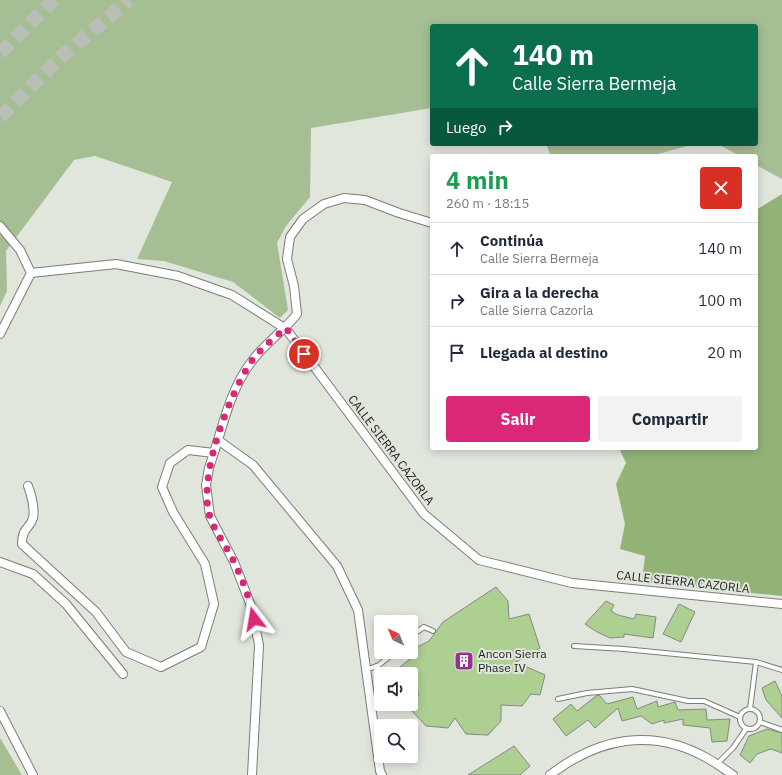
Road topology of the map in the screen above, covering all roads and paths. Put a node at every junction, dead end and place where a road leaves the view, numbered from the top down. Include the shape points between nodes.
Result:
1 (430, 222) edge
2 (0, 226) edge
3 (32, 273) junction
4 (286, 328) junction
5 (0, 334) edge
6 (218, 440) junction
7 (214, 453) junction
8 (28, 486) dead end
9 (0, 562) edge
10 (782, 604) edge
11 (418, 631) edge
12 (433, 631) dead end
13 (574, 646) dead end
14 (386, 659) edge
15 (756, 662) junction
16 (365, 670) junction
17 (782, 670) edge
18 (123, 674) dead end
19 (558, 699) dead end
20 (750, 709) junction
21 (0, 711) edge
22 (740, 717) junction
23 (760, 722) junction
24 (746, 729) junction
25 (782, 730) edge
26 (717, 764) junction
27 (33, 775) edge
28 (252, 775) edge
29 (382, 775) edge
30 (550, 775) edge
31 (733, 775) edge

1 - 4 street via 365,200 344,198 324,204 303,219 290,237 288,259 297,314
2 - 3 street via 20,250
3 - 4 street via 116,264 178,276 232,295
3 - 5 street
4 - 6 street via 252,361 230,399
4 - 10 street, CALLE SIERRA CAZORLA via 424,514 479,560 572,583
6 - 7 street
6 - 16 street via 253,465 337,566 358,610
7 - 8 street via 188,450 170,463 162,486 173,512 205,564 214,604 201,647 161,668 126,652 96,612 22,544 22,534 33,518
7 - 28 street via 206,485 210,516 246,591 259,645
9 - 18 street via 34,574 66,604
11 - 12 lane via 424,627
13 - 15 lane via 624,648
14 - 16 lane
15 - 17 lane
15 - 20 lane
16 - 29 street
19 - 22 lane via 587,693 632,689 688,701 704,701
20 - 22 lane via 744,711
20 - 23 lane via 759,715
21 - 27 street
22 - 24 lane via 741,724
23 - 24 lane via 753,729
23 - 25 lane
24 - 26 lane via 733,748
26 - 30 street via 707,757 677,745 642,739 611,742 566,763
26 - 31 street

